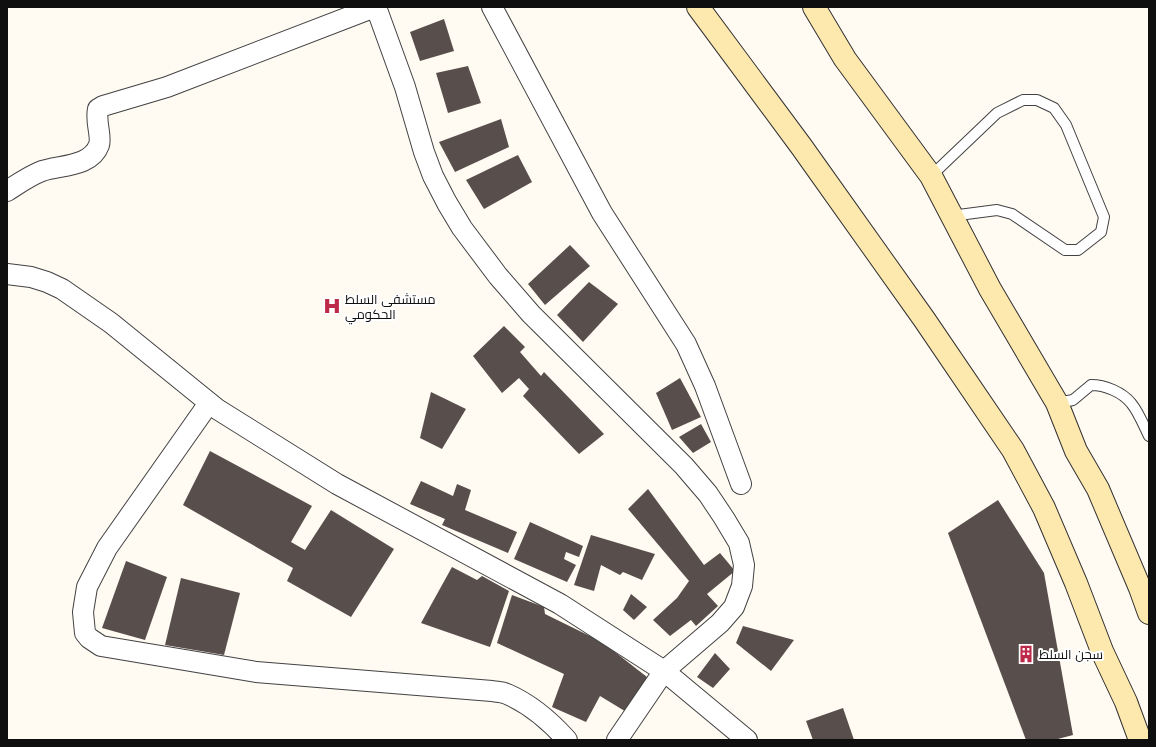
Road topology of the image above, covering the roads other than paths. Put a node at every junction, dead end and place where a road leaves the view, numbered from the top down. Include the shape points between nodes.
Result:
1 (375, 7) edge
2 (492, 7) edge
3 (698, 7) edge
4 (814, 7) edge
5 (931, 176) junction
6 (7, 191) edge
7 (951, 216) junction
8 (7, 274) edge
9 (209, 403) junction
10 (1057, 403) junction
11 (1149, 436) edge
12 (741, 484) dead end
13 (1149, 613) edge
14 (664, 671) junction
15 (567, 740) edge
16 (617, 740) edge
17 (747, 740) edge
18 (1140, 740) edge

1 - 6 street via 167,87 103,106 98,109 97,116 99,144 92,156 43,171
1 - 14 street via 405,87 433,176 462,228 531,314 684,466 708,494 739,543 744,565 742,586 734,607 720,623
2 - 12 street via 602,214 686,344 705,386
3 - 18 main road via 806,152 1014,450 1044,508
4 - 5 main road via 845,59
5 - 7 main road
5 - 7 lane via 997,113 1023,100 1037,100 1054,108 1066,125 1104,217 1101,232 1078,250 1065,250 1012,214 997,210
7 - 10 main road
8 - 9 street via 31,277 62,289 112,323
9 - 14 street via 337,484 560,604
9 - 15 street via 107,548 87,587 82,612 85,633 89,638 101,646 256,672 507,694 543,716
10 - 11 lane via 1073,400 1091,385 1106,387 1131,403
10 - 13 main road via 1076,450 1098,489
14 - 16 street
14 - 17 street

